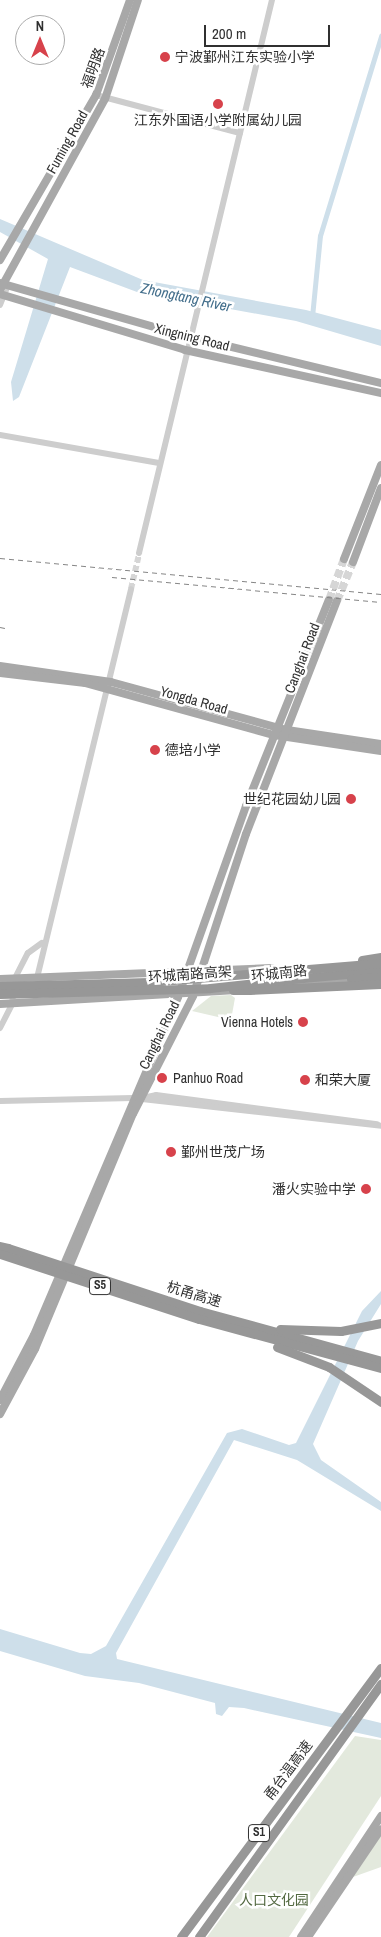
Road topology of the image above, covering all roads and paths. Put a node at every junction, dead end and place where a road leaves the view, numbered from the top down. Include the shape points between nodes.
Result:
1 (130, 0) edge
2 (138, 0) edge
3 (272, 0) edge
4 (96, 95) junction
5 (105, 99) junction
6 (240, 133) junction
7 (0, 260) edge
8 (2, 288) edge
9 (0, 305) edge
10 (189, 336) junction
11 (185, 350) junction
12 (381, 382) edge
13 (363, 389) junction
14 (381, 393) edge
15 (381, 398) edge
16 (0, 435) edge
17 (158, 463) junction
18 (381, 465) edge
19 (381, 488) edge
20 (139, 553) tunnel mouth
21 (344, 559) tunnel mouth
22 (352, 562) tunnel mouth
23 (131, 589) tunnel mouth
24 (0, 666) edge
25 (0, 673) edge
26 (110, 686) junction
27 (275, 731) junction
28 (286, 734) junction
29 (381, 744) edge
30 (381, 751) edge
31 (42, 943) junction
32 (381, 957) edge
33 (381, 963) edge
34 (315, 968) junction
35 (202, 971) junction
36 (381, 971) edge
37 (187, 973) junction
38 (381, 977) edge
39 (15, 978) junction
40 (37, 978) junction
41 (0, 979) edge
42 (319, 981) joint
43 (0, 984) edge
44 (381, 984) edge
45 (210, 988) junction
46 (56, 990) junction
47 (0, 996) edge
48 (193, 996) junction
49 (178, 997) junction
50 (0, 1004) edge
51 (12, 1004) junction
52 (0, 1028) edge
53 (137, 1098) junction
54 (0, 1101) edge
55 (381, 1126) edge
56 (0, 1246) edge
57 (0, 1254) edge
58 (381, 1323) edge
59 (251, 1330) junction
60 (381, 1361) edge
61 (381, 1368) edge
62 (0, 1400) edge
63 (381, 1402) edge
64 (0, 1414) edge
65 (381, 1668) edge
66 (381, 1685) edge
67 (381, 1816) edge
68 (381, 1829) edge
69 (181, 1937) edge
70 (199, 1937) edge
71 (301, 1937) edge
72 (308, 1937) edge

1 - 4 main road, 福明路
2 - 5 main road, Fuming Road
3 - 6 street
4 - 5 street
4 - 7 main road, 福明路
5 - 6 street
5 - 8 main road, Fuming Road
6 - 10 street
8 - 9 street
8 - 10 main road, Xingning Road
8 - 11 main road, Xingning Road via 57,311
10 - 11 street
10 - 12 main road, Xingning Road
11 - 13 main road, Xingning Road
11 - 17 street
13 - 14 main road, Xingning Road
13 - 15 main road
16 - 17 street
17 - 20 street
18 - 21 main road
19 - 22 main road
23 - 26 street
24 - 26 main road, Yongda Road
25 - 26 main road, Yongda Road
26 - 27 main road, Yongda Road
26 - 31 street
27 - 28 main road, Yongda Road
27 - 28 main road, Canghai Road via 333,601
27 - 37 main road, Canghai Road
28 - 29 main road, Yongda Road
28 - 30 main road, Yongda Road
28 - 35 main road, Canghai Road via 246,834
31 - 39 street via 28,953
31 - 40 street
32 - 34 highway, bridge
33 - 34 highway, 环城南路高架, bridge
34 - 35 main road, 环城南路
34 - 46 highway, 环城南路高架, bridge
35 - 37 main road, 环城南路
35 - 48 main road, Canghai Road
36 - 45 highway, 环城南路高架, bridge
37 - 40 main road, 环城南路
37 - 49 main road, Canghai Road
38 - 42 highway
39 - 40 main road, 环城南路
39 - 41 main road, 环城南路
39 - 51 street
42 - 48 main road, 环城南路
43 - 46 highway, 环城南路高架, bridge
44 - 45 highway, bridge
45 - 46 highway, 环城南路高架, bridge
46 - 47 highway, bridge
48 - 49 main road, 环城南路
48 - 53 main road, Canghai Road
49 - 51 main road, 环城南路
49 - 53 main road, Canghai Road
50 - 51 main road, 环城南路
51 - 52 street
53 - 54 street
53 - 55 street
53 - 62 main road, Canghai Road via 34,1335
53 - 64 main road, Canghai Road via 35,1349
56 - 59 highway, 杭甬高速 / S5, bridge
57 - 59 highway, 杭甬高速 / S5, bridge
58 - 59 highway via 308,1332
59 - 60 highway, 杭甬高速 / S5
59 - 61 highway, 杭甬高速 / S5
59 - 63 highway via 329,1367
65 - 69 highway, 甬台温高速 / S1
66 - 70 highway, 甬台温高速 / S1
67 - 71 main road
68 - 72 main road

